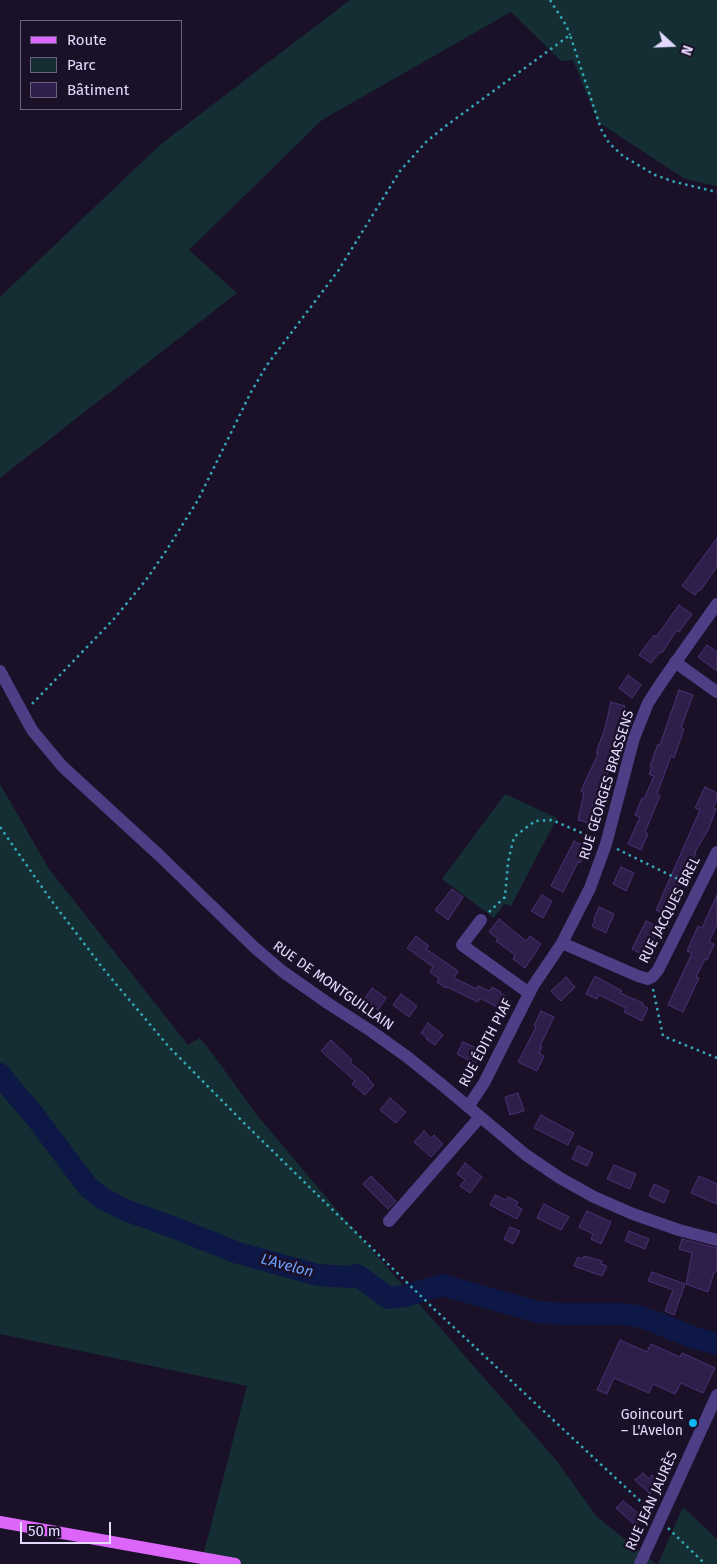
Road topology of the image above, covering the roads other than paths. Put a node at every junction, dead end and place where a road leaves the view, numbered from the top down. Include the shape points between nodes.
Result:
1 (717, 604) edge
2 (675, 662) junction
3 (0, 670) edge
4 (717, 692) edge
5 (717, 852) edge
6 (481, 920) road end
7 (562, 943) junction
8 (529, 993) junction
9 (468, 1107) junction
10 (480, 1117) junction
11 (389, 1222) dead end
12 (717, 1240) edge
13 (717, 1395) edge
14 (0, 1522) edge
15 (235, 1564) edge
16 (640, 1564) edge

1 - 2 street, RUE GEORGES BRASSENS
2 - 4 street
2 - 7 street, RUE GEORGES BRASSENS via 638,726 606,844 590,888
3 - 9 street, RUE DE MONTGUILLAIN via 40,742 62,766 268,959 406,1056
5 - 7 street, RUE JACQUES BREL via 652,977 638,976
6 - 8 street, RUE ÉDITH PIAF via 462,945
7 - 8 street, RUE ÉDITH PIAF
8 - 9 street, RUE ÉDITH PIAF via 484,1083
9 - 10 street, RUE DE MONTGUILLAIN
10 - 11 street
10 - 12 street, RUE DE MONTGUILLAIN via 526,1155 571,1185 640,1216
13 - 16 street, RUE JEAN JAURÈS
14 - 15 main road

